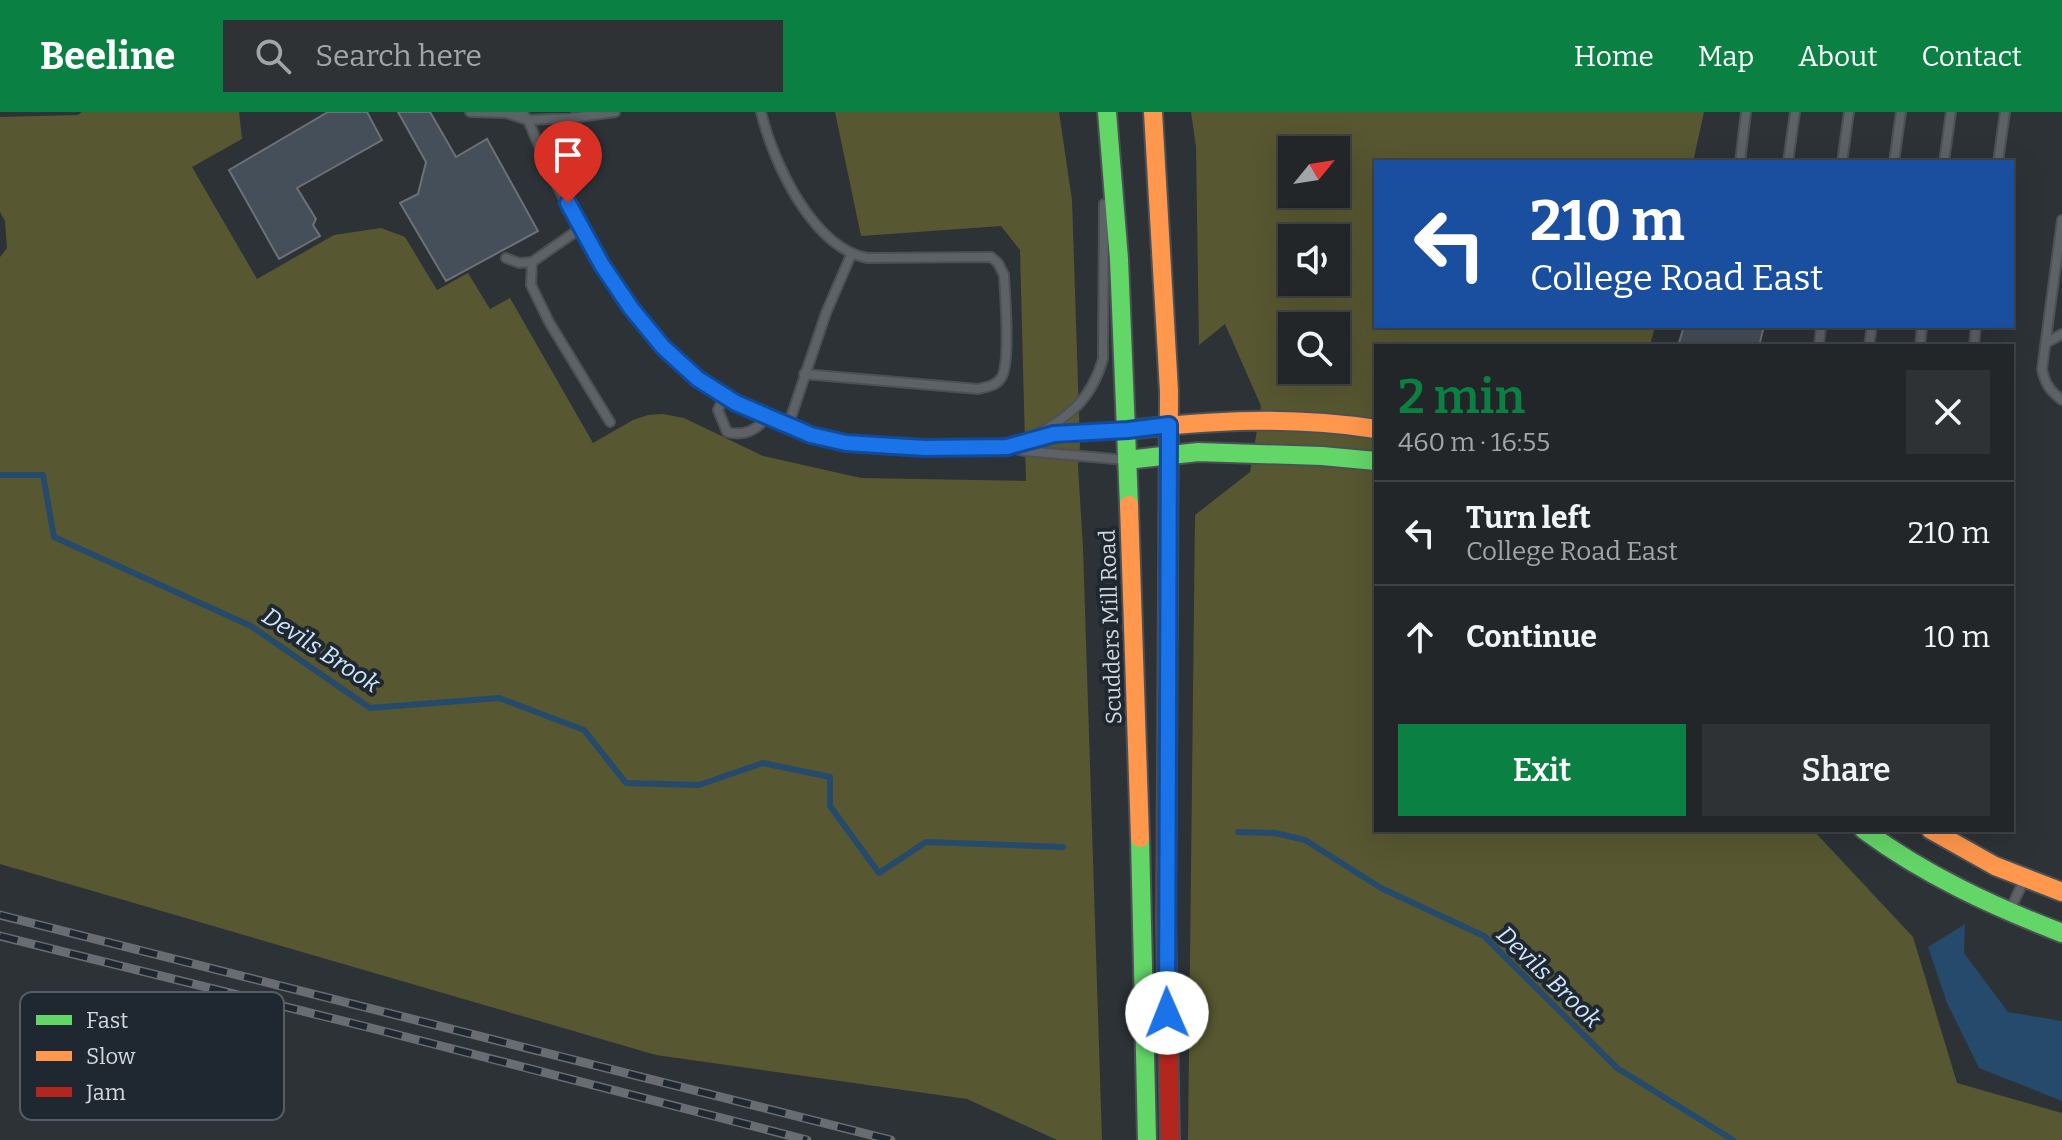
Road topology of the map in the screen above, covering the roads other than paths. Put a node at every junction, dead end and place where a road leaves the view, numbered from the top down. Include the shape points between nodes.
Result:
1 (470, 112) edge
2 (615, 112) edge
3 (761, 112) edge
4 (1107, 112) edge
5 (1153, 112) edge
6 (1746, 112) edge
7 (1795, 112) edge
8 (1849, 112) edge
9 (1901, 112) edge
10 (1951, 112) edge
11 (2005, 112) edge
12 (525, 116) edge
13 (1740, 160) edge
14 (1788, 160) edge
15 (1842, 160) edge
16 (1894, 160) edge
17 (1944, 160) edge
18 (1998, 160) edge
19 (1114, 172) junction
20 (2062, 220) edge
21 (581, 228) junction
22 (851, 255) junction
23 (506, 258) dead end
24 (532, 262) junction
25 (2058, 279) edge
26 (2062, 334) edge
27 (2046, 343) junction
28 (804, 374) junction
29 (724, 396) junction
30 (2062, 400) edge
31 (766, 417) junction
32 (610, 422) dead end
33 (1169, 425) junction
34 (788, 426) junction
35 (1374, 429) edge
36 (1128, 430) junction
37 (1007, 447) junction
38 (1169, 456) junction
39 (1127, 460) junction
40 (1374, 461) edge
41 (1867, 832) edge
42 (1934, 832) edge
43 (2025, 880) junction
44 (2062, 892) edge
45 (2009, 913) junction
46 (2062, 933) edge
47 (1147, 1140) edge
48 (1170, 1140) edge

1 - 12 lane
2 - 12 lane via 571,118
3 - 22 lane via 790,189 810,218
4 - 19 main road, Scudders Mill Road
5 - 33 main road
6 - 13 lane
7 - 14 lane
8 - 15 lane
9 - 16 lane
10 - 17 lane
11 - 18 lane
12 - 21 lane
19 - 36 main road, Scudders Mill Road
19 - 37 lane via 1104,195 1103,359 1098,374 1071,413
20 - 25 lane
21 - 24 lane
21 - 29 lane via 631,308 663,347
22 - 28 lane
22 - 28 lane via 991,257 1004,275 1006,363 1001,379 978,389
23 - 24 lane
24 - 32 lane via 531,285 549,322
25 - 27 lane
26 - 27 lane
27 - 30 lane via 2044,382
28 - 34 lane
29 - 31 lane
29 - 31 lane via 718,410 727,432 750,432
31 - 34 lane
33 - 35 main road via 1254,419
33 - 36 main road
33 - 38 main road
34 - 37 lane via 846,443
36 - 37 lane via 1054,434
36 - 39 main road, Scudders Mill Road
37 - 39 lane
38 - 39 main road
38 - 40 main road via 1198,452
38 - 48 main road
39 - 47 main road, Scudders Mill Road
41 - 45 main road via 1927,871
42 - 43 main road
43 - 44 main road
43 - 45 lane
45 - 46 main road

